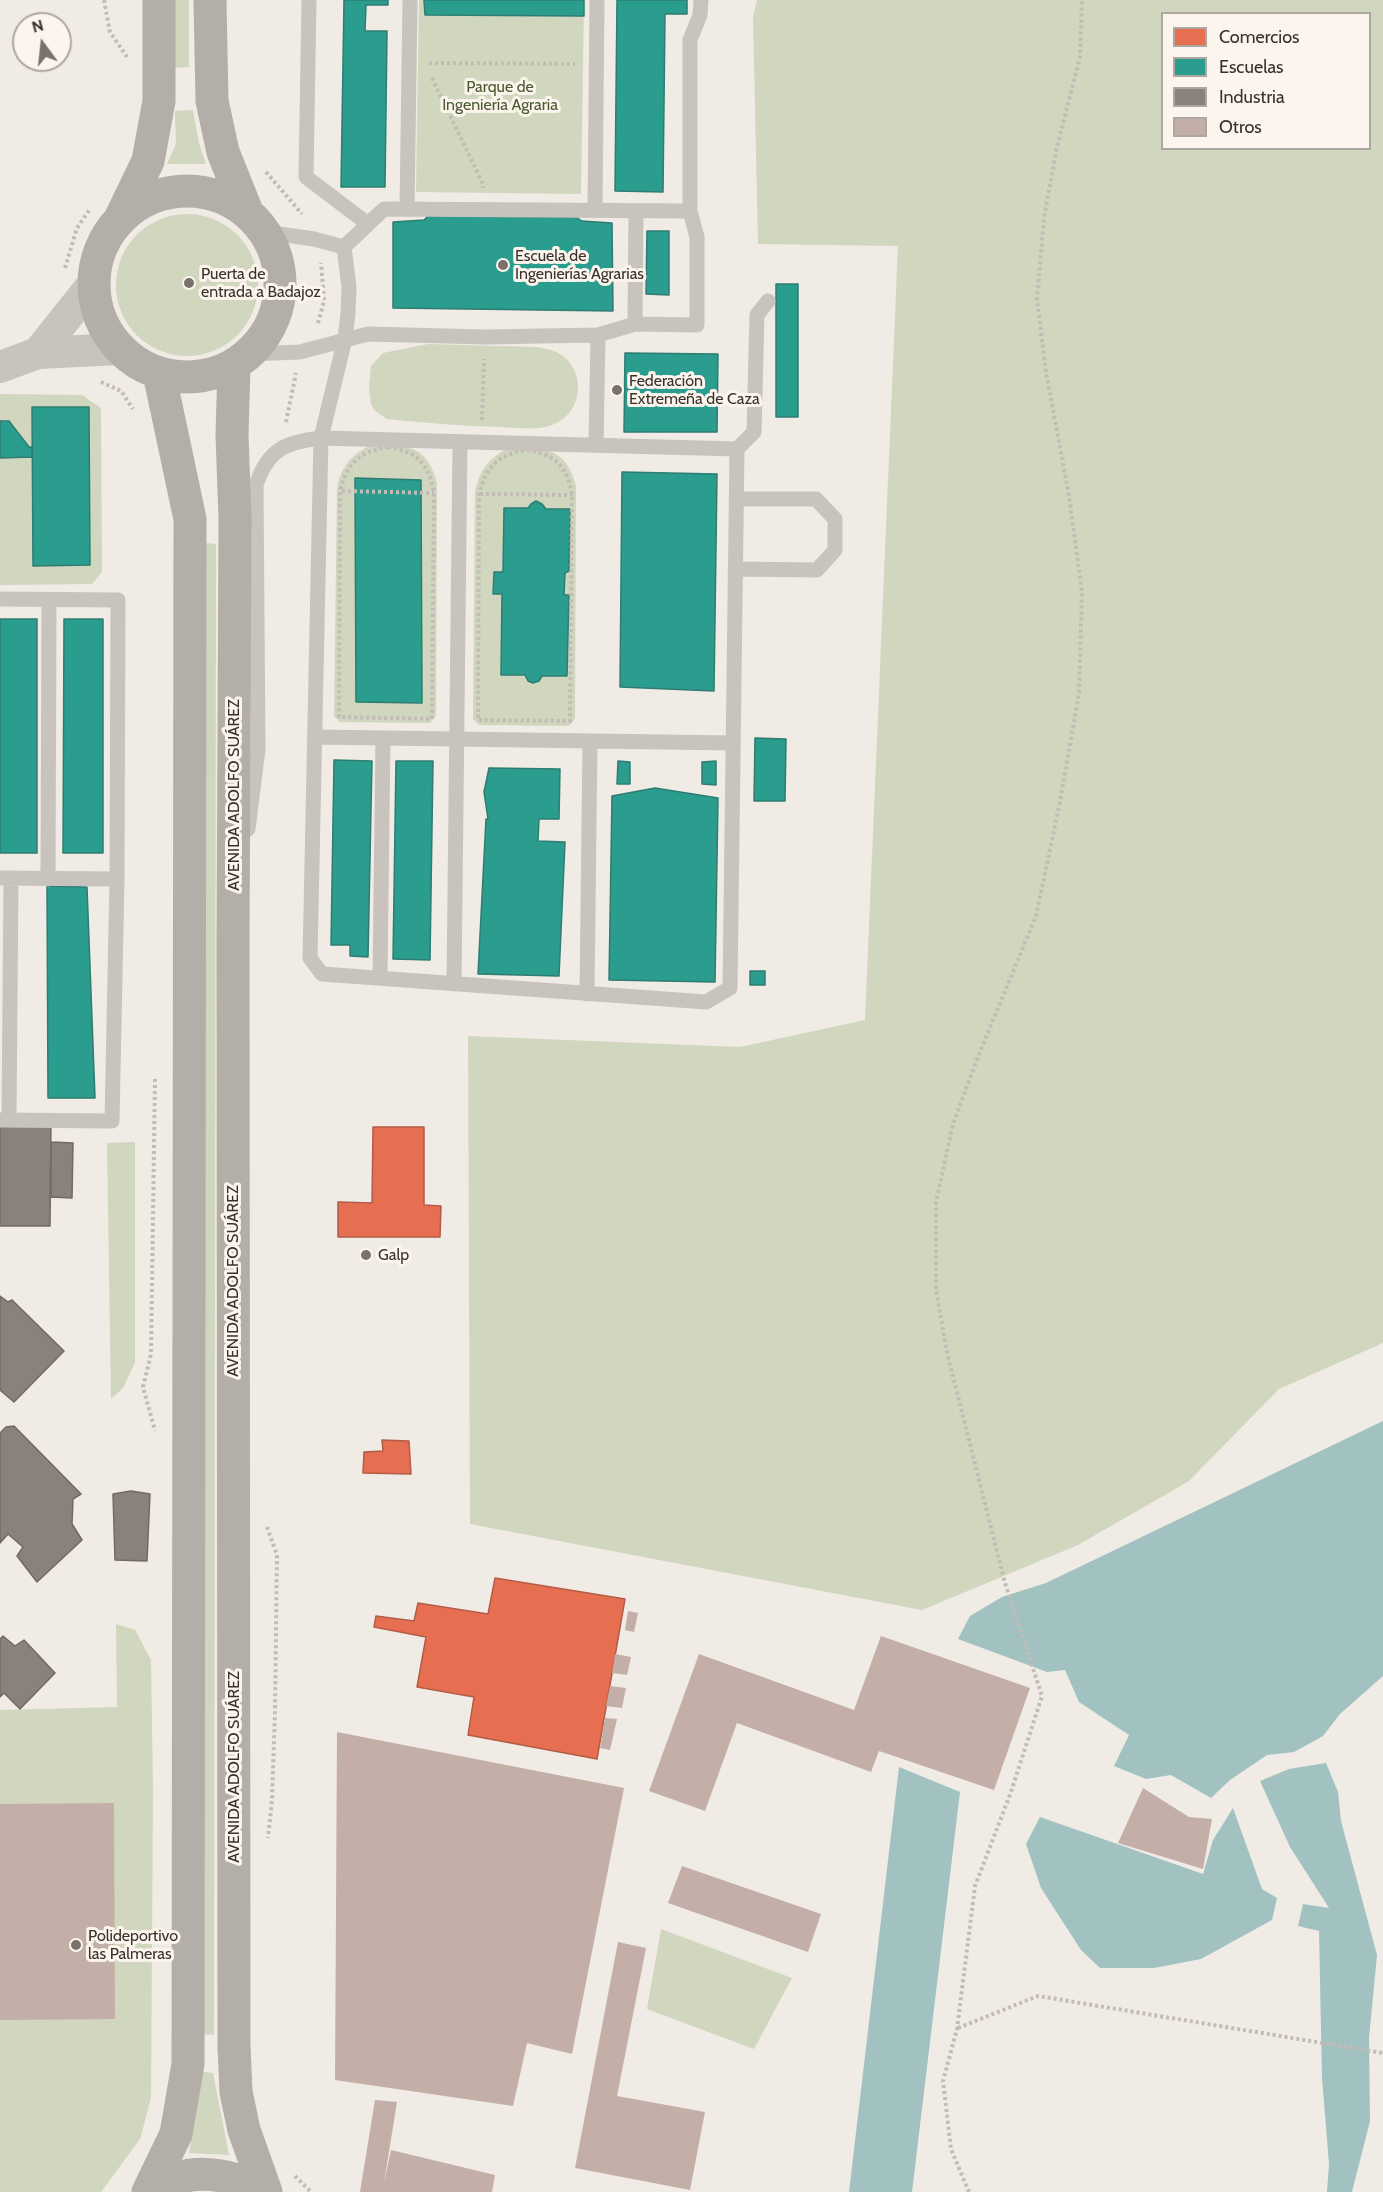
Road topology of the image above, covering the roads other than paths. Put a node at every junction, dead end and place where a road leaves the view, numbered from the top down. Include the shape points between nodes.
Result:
1 (159, 0) edge
2 (210, 0) edge
3 (309, 0) edge
4 (410, 0) edge
5 (597, 0) edge
6 (701, 0) edge
7 (407, 209) junction
8 (595, 211) junction
9 (636, 211) junction
10 (690, 211) junction
11 (106, 213) junction
12 (256, 222) junction
13 (368, 224) junction
14 (344, 247) junction
15 (93, 284) junction
16 (768, 301) dead end
17 (635, 324) junction
18 (598, 335) junction
19 (345, 339) junction
20 (120, 349) junction
21 (38, 353) junction
22 (242, 359) junction
23 (0, 367) edge
24 (159, 373) junction
25 (321, 438) junction
26 (460, 442) junction
27 (596, 446) junction
28 (737, 449) junction
29 (736, 499) junction
30 (735, 569) junction
31 (0, 599) edge
32 (49, 600) junction
33 (315, 737) junction
34 (383, 738) junction
35 (456, 739) junction
36 (590, 742) junction
37 (734, 743) junction
38 (6, 878) edge
39 (48, 879) junction
40 (117, 879) junction
41 (233, 940) junction
42 (380, 978) junction
43 (454, 984) junction
44 (587, 994) junction
45 (4, 1120) edge
46 (272, 2184) edge
47 (148, 2191) edge

1 - 11 highway via 159,101 148,161
2 - 12 highway via 212,101 224,152
3 - 13 lane via 306,177
4 - 7 lane
5 - 8 lane
6 - 10 lane via 700,15 690,40
7 - 8 lane
7 - 13 lane via 384,209
8 - 9 lane
9 - 10 lane
9 - 17 lane
10 - 17 lane via 698,237 698,325
11 - 12 highway via 168,193 196,192 223,198
11 - 15 highway via 105,239
12 - 14 lane
12 - 22 highway via 276,256 281,282 277,309 267,333
13 - 14 lane
14 - 19 lane via 349,287
15 - 20 highway via 105,330
15 - 21 street
16 - 28 lane via 757,315 754,432
17 - 18 lane
18 - 19 lane via 368,334
18 - 27 lane
19 - 22 lane via 300,352
19 - 25 lane
20 - 21 street
20 - 24 highway via 138,364
21 - 23 street
22 - 24 highway via 210,375 184,378
22 - 41 highway, AVENIDA ADOLFO SUÁREZ via 232,435
24 - 47 highway via 190,519 188,2064 176,2134
25 - 26 lane
25 - 33 lane
25 - 41 lane via 298,440 281,447 262,467 256,484 258,749
26 - 27 lane
26 - 35 lane
27 - 28 lane
28 - 29 lane
29 - 30 lane
29 - 30 lane via 816,499 835,519 835,550 817,570
30 - 37 lane
31 - 32 lane
32 - 39 lane
32 - 40 lane via 118,600
33 - 34 lane
33 - 42 lane via 310,958 322,974
34 - 35 lane
34 - 42 lane
35 - 36 lane
35 - 43 lane
36 - 37 lane
36 - 44 lane
37 - 44 lane via 730,988 706,1002
38 - 39 lane
38 - 45 lane
39 - 40 lane
40 - 45 lane via 112,1121
41 - 46 highway, AVENIDA ADOLFO SUÁREZ via 234,2055 244,2130
42 - 43 lane
43 - 44 lane
46 - 47 highway via 196,2174 172,2179

